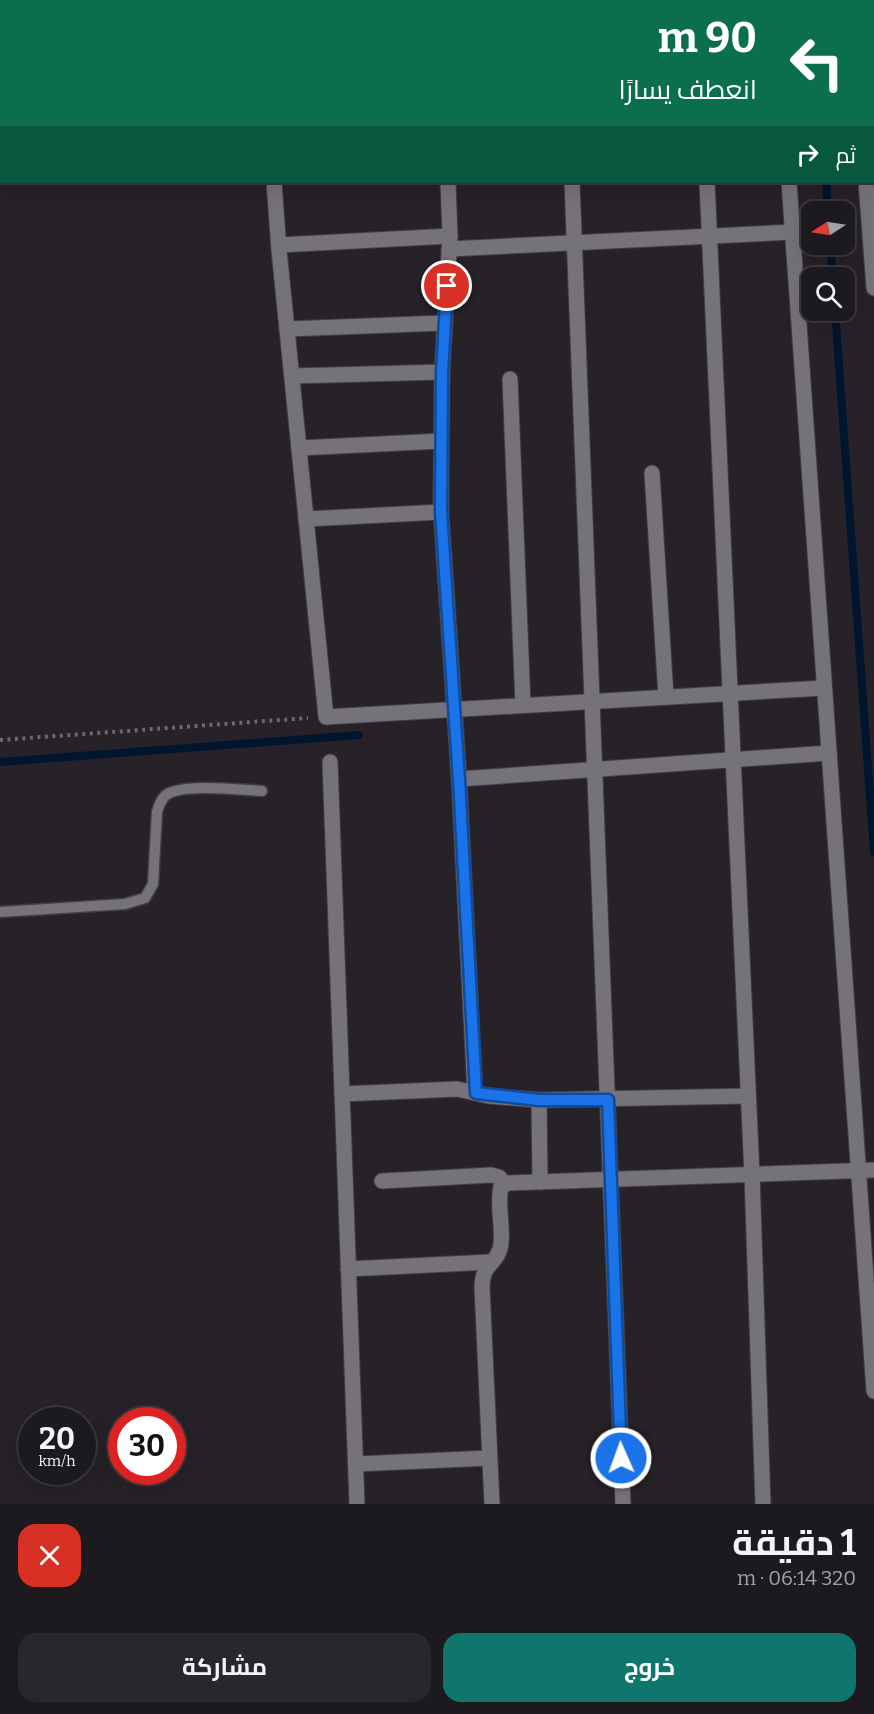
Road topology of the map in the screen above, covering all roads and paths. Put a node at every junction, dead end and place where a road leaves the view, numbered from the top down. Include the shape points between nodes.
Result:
1 (274, 183) edge
2 (448, 183) edge
3 (572, 183) edge
4 (707, 183) edge
5 (789, 183) edge
6 (869, 185) edge
7 (792, 232) junction
8 (709, 236) junction
9 (449, 243) junction
10 (574, 243) junction
11 (279, 245) junction
12 (874, 288) edge
13 (444, 323) junction
14 (287, 328) junction
15 (442, 372) junction
16 (292, 376) junction
17 (510, 379) dead end
18 (441, 441) junction
19 (299, 448) junction
20 (652, 473) dead end
21 (441, 512) junction
22 (306, 519) junction
23 (824, 688) junction
24 (731, 693) junction
25 (666, 697) junction
26 (592, 702) junction
27 (524, 705) junction
28 (454, 710) junction
29 (326, 717) junction
30 (0, 740) edge
31 (829, 753) junction
32 (734, 760) junction
33 (330, 762) dead end
34 (595, 770) junction
35 (459, 780) junction
36 (262, 791) dead end
37 (0, 912) edge
38 (476, 1093) junction
39 (342, 1094) junction
40 (748, 1096) junction
41 (539, 1100) junction
42 (608, 1100) junction
43 (866, 1171) edge
44 (752, 1175) junction
45 (611, 1180) junction
46 (382, 1181) dead end
47 (540, 1182) junction
48 (505, 1184) junction
49 (490, 1262) junction
50 (348, 1269) junction
51 (874, 1391) edge
52 (489, 1458) junction
53 (356, 1464) junction
54 (357, 1504) edge
55 (492, 1504) edge
56 (623, 1504) edge
57 (763, 1504) edge

1 - 11 street
2 - 9 street
3 - 10 street
4 - 8 street
5 - 7 street
6 - 12 street
7 - 8 street
7 - 23 street
8 - 10 street
8 - 24 street
9 - 10 street
9 - 11 street
9 - 13 street
10 - 26 street
11 - 14 street
13 - 14 street
13 - 15 street
14 - 16 street
15 - 16 street
15 - 18 street
16 - 19 street
17 - 27 street
18 - 19 street
18 - 21 street
19 - 22 street
20 - 25 street
21 - 22 street
21 - 28 street
22 - 29 street
23 - 24 street
23 - 31 street
24 - 25 street
24 - 32 street
25 - 26 street
26 - 27 street
26 - 34 street
27 - 28 street
28 - 29 street
28 - 35 street
29 - 30 path
31 - 32 street
31 - 43 street
32 - 34 street
32 - 40 street
33 - 39 street
34 - 35 street
34 - 42 street
35 - 38 street
36 - 37 lane via 190,789 168,794 157,812 153,884 145,898 125,904
38 - 39 street via 457,1089
38 - 41 street
39 - 50 street
40 - 42 street
40 - 44 street
41 - 42 street
41 - 47 street
42 - 45 street
43 - 44 street
43 - 51 street
44 - 45 street
44 - 57 street
45 - 47 street
45 - 56 street
46 - 48 street via 491,1175
47 - 48 street
48 - 49 street via 500,1192 501,1246
49 - 50 street
49 - 52 street via 483,1273 482,1287
50 - 53 street
52 - 53 street
52 - 55 street
53 - 54 street

